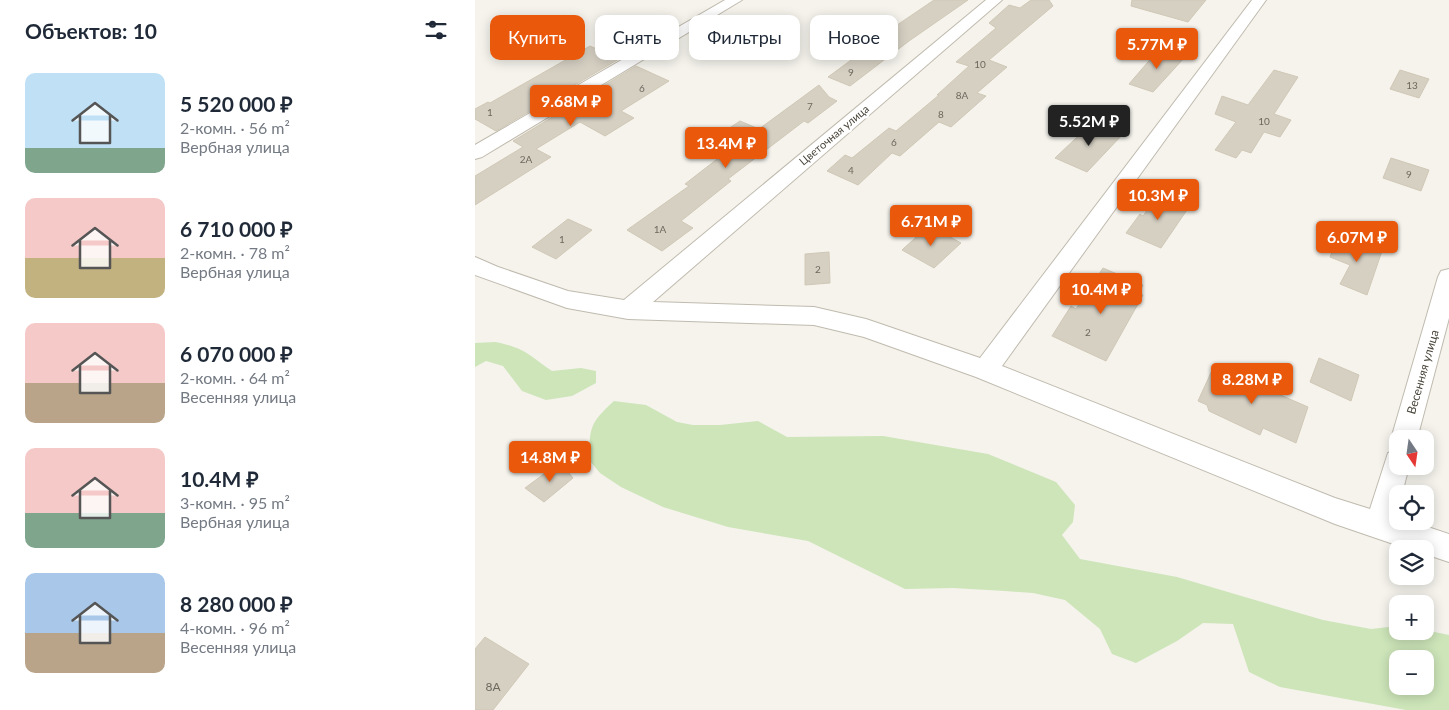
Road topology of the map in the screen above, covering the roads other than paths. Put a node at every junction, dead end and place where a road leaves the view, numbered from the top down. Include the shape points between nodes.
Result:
1 (735, 0) edge
2 (995, 0) edge
3 (1259, 0) edge
4 (475, 153) edge
5 (475, 265) edge
6 (1449, 277) edge
7 (628, 310) junction
8 (985, 370) junction
9 (1406, 430) edge
10 (1393, 475) edge
11 (1379, 526) junction
12 (1449, 548) edge

1 - 4 street
2 - 7 street, Цветочная улица
3 - 8 street
5 - 7 street via 567,299
6 - 9 street, Весенняя улица
7 - 8 street via 788,314 840,320
8 - 11 street via 1300,498
10 - 11 street
11 - 12 street

